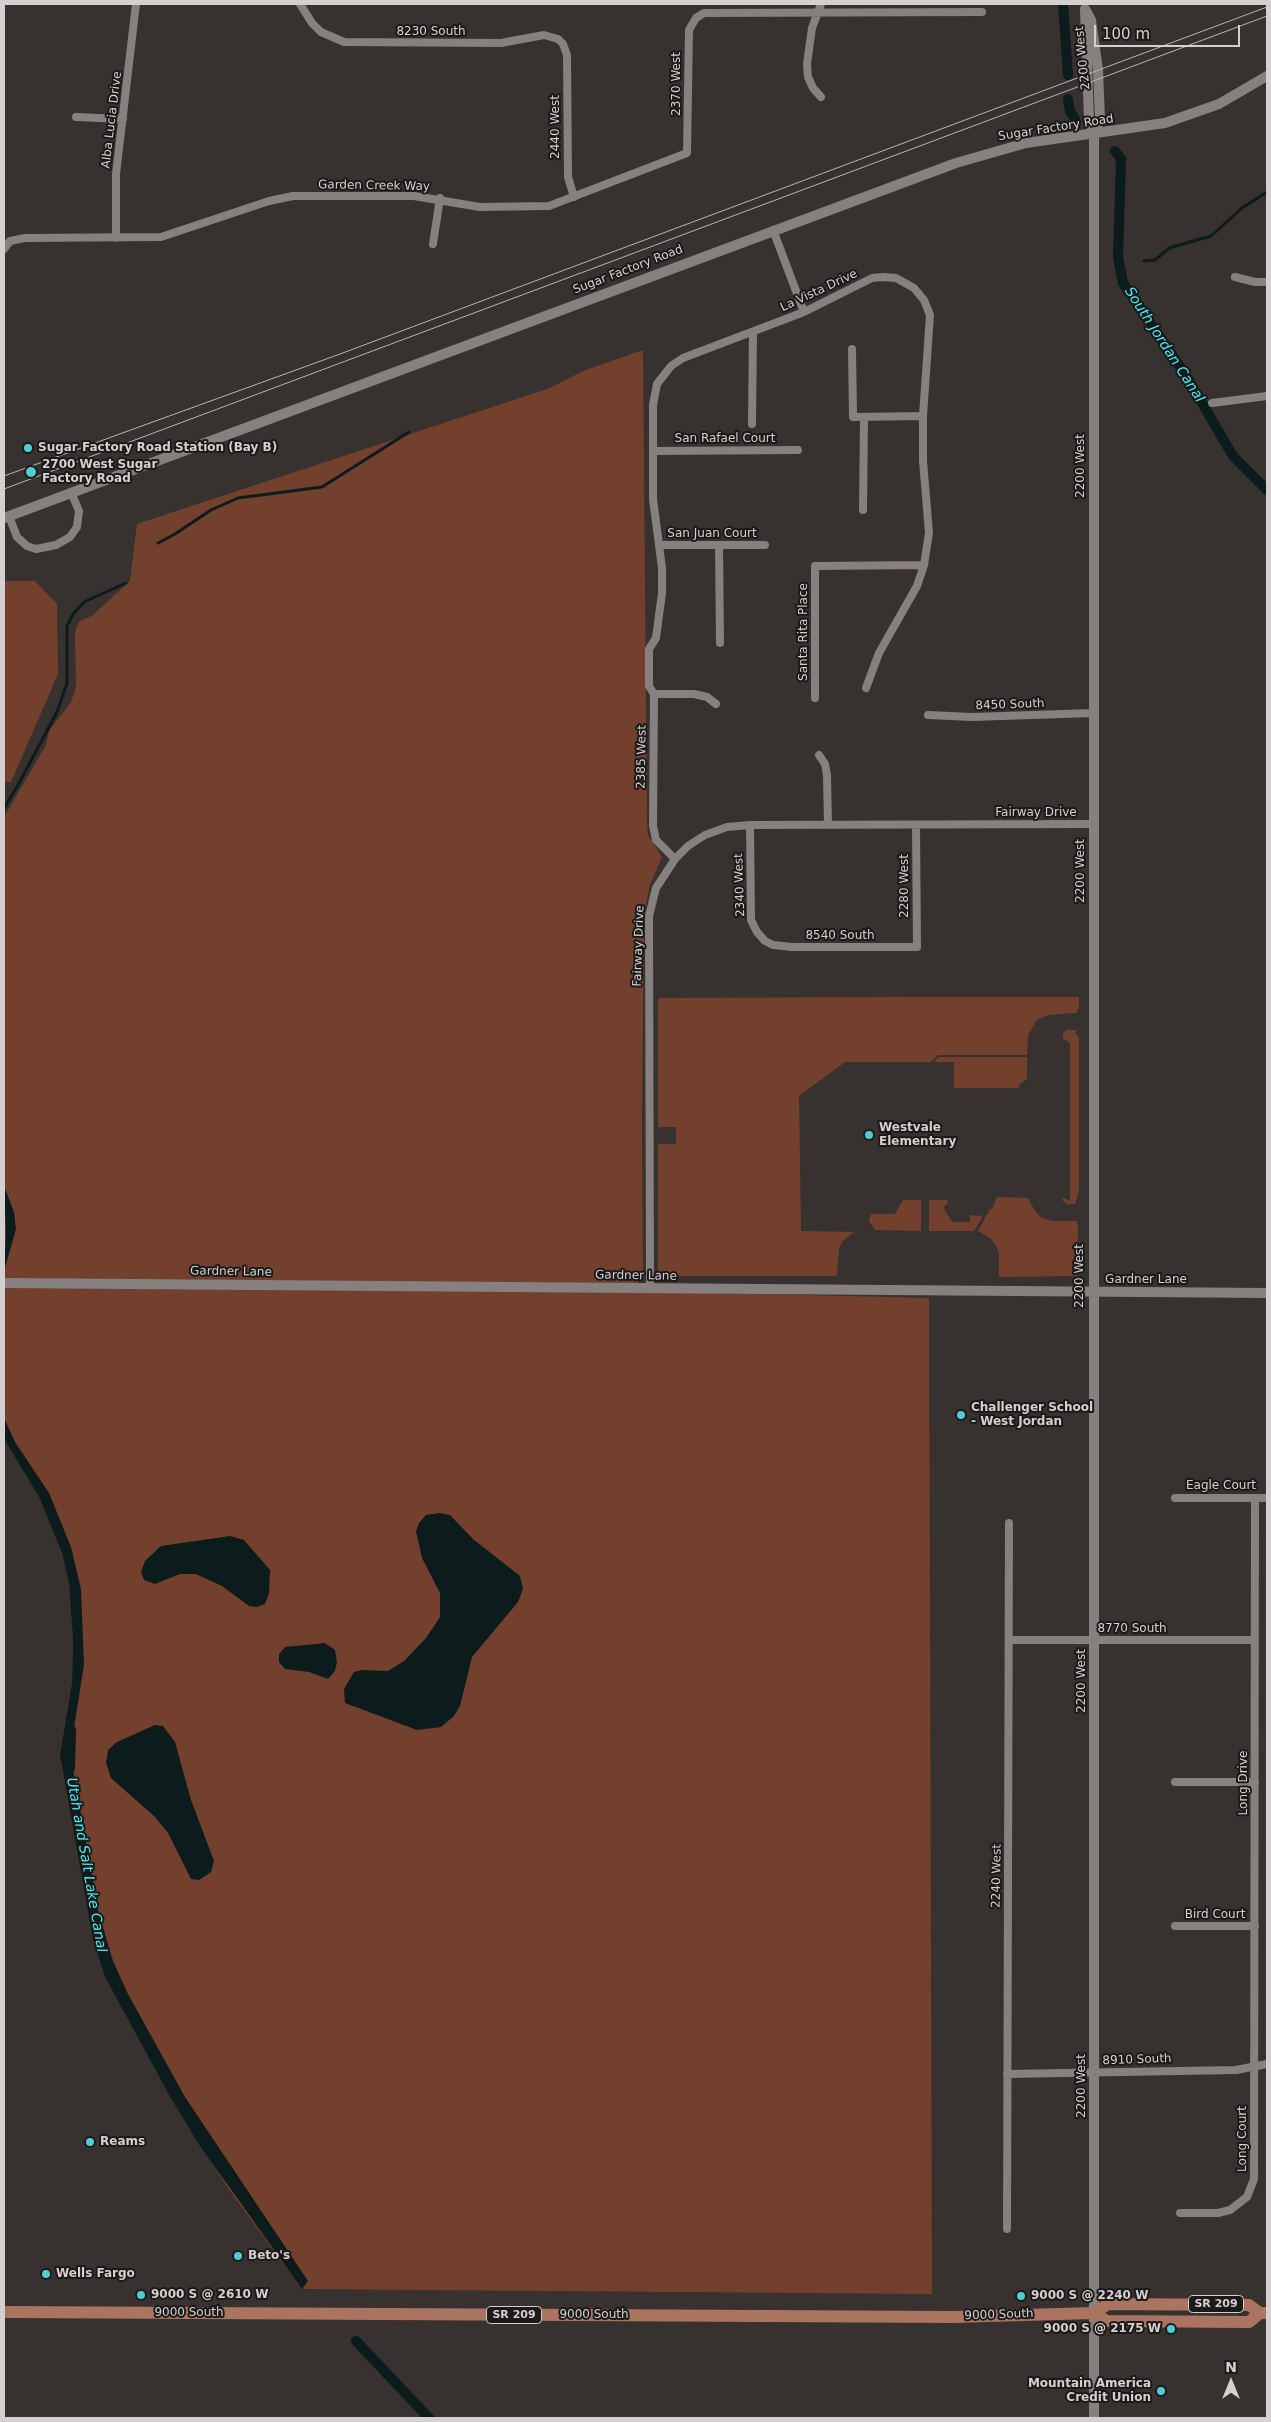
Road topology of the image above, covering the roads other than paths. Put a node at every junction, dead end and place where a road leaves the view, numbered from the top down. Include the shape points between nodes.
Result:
1 (136, 4) edge
2 (300, 4) edge
3 (1085, 7) edge
4 (820, 8) edge
5 (982, 12) dead end
6 (567, 55) joint
7 (1267, 76) edge
8 (821, 97) dead end
9 (76, 117) dead end
10 (123, 118) junction
11 (1094, 134) junction
12 (687, 153) joint
13 (574, 197) junction
14 (440, 198) junction
15 (773, 230) junction
16 (116, 238) junction
17 (433, 244) dead end
18 (4, 249) edge
19 (1235, 277) dead end
20 (1267, 282) edge
21 (804, 312) junction
22 (753, 332) junction
23 (852, 349) dead end
24 (1267, 396) edge
25 (1212, 403) dead end
26 (923, 416) junction
27 (864, 417) junction
28 (752, 424) dead end
29 (798, 450) dead end
30 (653, 451) junction
31 (71, 492) junction
32 (863, 510) dead end
33 (6, 517) edge
34 (659, 545) junction
35 (719, 545) junction
36 (765, 545) dead end
37 (924, 565) junction
38 (720, 643) dead end
39 (649, 649) joint
40 (866, 688) dead end
41 (654, 694) junction
42 (815, 698) dead end
43 (716, 704) dead end
44 (1093, 713) junction
45 (928, 715) dead end
46 (820, 755) dead end
47 (1093, 824) junction
48 (750, 825) junction
49 (828, 825) junction
50 (916, 825) junction
51 (675, 859) junction
52 (765, 941) joint
53 (917, 947) joint
54 (4, 1283) edge
55 (650, 1288) junction
56 (1093, 1292) junction
57 (1267, 1293) edge
58 (1175, 1498) dead end
59 (1255, 1498) junction
60 (1267, 1498) edge
61 (1009, 1523) dead end
62 (1009, 1640) junction
63 (1094, 1640) junction
64 (1255, 1640) junction
65 (1175, 1782) dead end
66 (1255, 1782) junction
67 (1175, 1926) dead end
68 (1255, 1926) junction
69 (1267, 2064) edge
70 (1255, 2067) junction
71 (1094, 2073) junction
72 (1007, 2074) junction
73 (1180, 2213) dead end
74 (1007, 2228) dead end
75 (4, 2312) edge
76 (1094, 2312) junction
77 (1264, 2313) edge
78 (1094, 2418) edge

1 - 10 street, Alba Lucia Drive
2 - 6 street, 8230 South via 321,32 344,42 502,43 544,35 558,39
3 - 11 street, 2200 West via 1091,20 1098,70 1100,119
4 - 5 street
4 - 8 street via 812,28 808,77
4 - 12 street, 2370 West via 713,12 696,18 689,30
6 - 13 street, 2440 West via 568,177
7 - 11 street, Sugar Factory Road via 1233,97 1193,114 1150,126
9 - 10 street
10 - 16 street, Alba Lucia Drive via 116,182
11 - 15 street, Sugar Factory Road via 1026,143 983,154
11 - 44 street, 2200 West
12 - 13 street, Garden Creek Way
13 - 14 street, Garden Creek Way via 549,206 480,207
14 - 16 street, Garden Creek Way via 281,198 170,235
14 - 17 street
15 - 21 street
15 - 31 street, Sugar Factory Road
16 - 18 street, Garden Creek Way via 25,238 10,241
19 - 20 street
21 - 22 street, La Vista Drive
21 - 26 street, La Vista Drive via 872,278 896,278 914,288 930,315
22 - 28 street
22 - 30 street, La Vista Drive via 683,358 662,376 654,394
23 - 27 street via 853,417
24 - 25 street
26 - 27 street
26 - 37 street, La Vista Drive via 928,533
27 - 32 street
29 - 30 street, San Rafael Court
30 - 34 street, La Vista Drive via 654,515
31 - 33 street, Sugar Factory Road
31 - 33 street via 79,511 78,527 70,538 56,545 36,549 27,546 17,537
34 - 35 street, San Juan Court
34 - 39 street, La Vista Drive via 662,593 656,638
35 - 36 street, San Juan Court
35 - 38 street
37 - 40 street, La Vista Drive via 909,603 879,653
37 - 42 street, Santa Rita Place via 815,566
39 - 41 street, 2385 West via 649,686
41 - 43 street via 694,694 707,697
41 - 51 street, 2385 West via 654,832 656,840
44 - 45 street, 8450 South via 972,717
44 - 47 street, 2200 West
46 - 49 street via 827,775
47 - 50 street, Fairway Drive
47 - 56 street, 2200 West
48 - 49 street, Fairway Drive
48 - 51 street, Fairway Drive via 727,827 705,835
48 - 52 street, 2340 West via 750,914 757,932
49 - 50 street, Fairway Drive
50 - 53 street, 2280 West
51 - 55 street, Fairway Drive via 656,888 649,916
52 - 53 street, 8540 South via 782,947
54 - 55 street, Gardner Lane
55 - 56 street, Gardner Lane
56 - 57 street, Gardner Lane
56 - 63 street, 2200 West
58 - 59 street, Eagle Court
59 - 60 street, Eagle Court
59 - 64 street, Long Drive
61 - 62 street, 2240 West
62 - 63 street, 8770 South
62 - 72 street, 2240 West
63 - 64 street, 8770 South
63 - 71 street, 2200 West
64 - 66 street, Long Drive
65 - 66 street
66 - 68 street, Long Drive
67 - 68 street, Bird Court
68 - 70 street, Long Drive
69 - 70 street, 8910 South
70 - 71 street, 8910 South
70 - 73 street, Long Court via 1252,2189 1240,2204 1230,2210
71 - 72 street, 8910 South
71 - 76 street, 2200 West
72 - 74 street, 2240 West
75 - 76 main road, 9000 South / SR 209 via 906,2317
76 - 77 main road, 9000 South / SR 209 via 1107,2320 1239,2322 1249,2322
76 - 78 street, 2200 West

